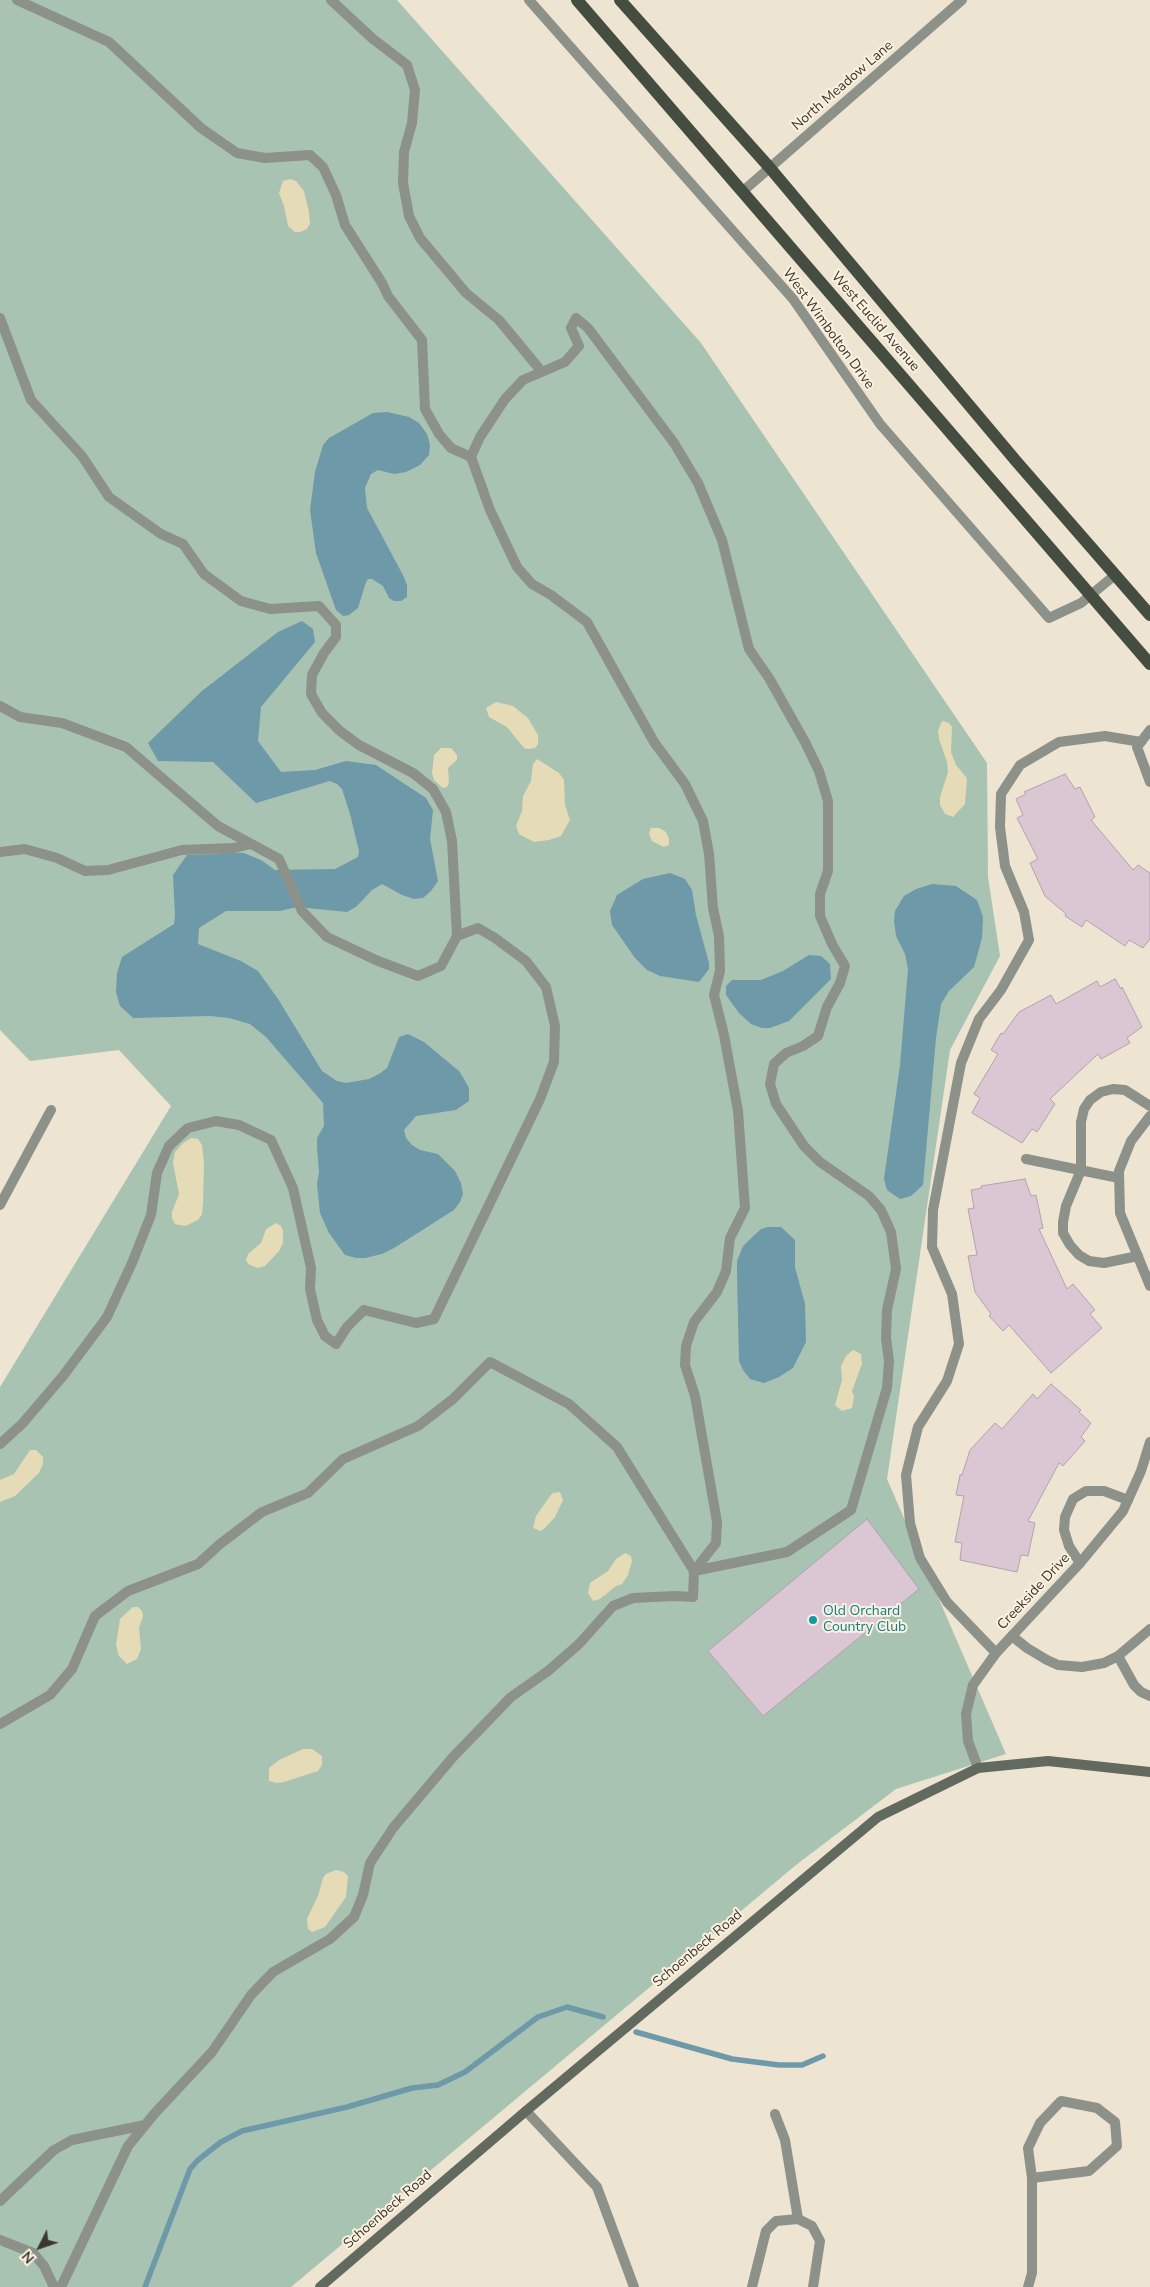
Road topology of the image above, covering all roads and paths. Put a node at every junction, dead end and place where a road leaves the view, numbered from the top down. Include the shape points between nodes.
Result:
1 (17, 0) edge
2 (331, 0) edge
3 (529, 0) edge
4 (577, 0) edge
5 (620, 0) edge
6 (962, 0) edge
7 (770, 168) junction
8 (742, 192) junction
9 (0, 318) edge
10 (542, 372) junction
11 (471, 457) junction
12 (1115, 575) junction
13 (1091, 595) junction
14 (1148, 610) edge
15 (1150, 664) edge
16 (0, 706) edge
17 (1150, 730) edge
18 (1141, 742) junction
19 (1150, 782) edge
20 (251, 844) junction
21 (0, 852) edge
22 (457, 936) junction
23 (1150, 1106) edge
24 (51, 1110) dead end
25 (1150, 1116) edge
26 (1026, 1159) dead end
27 (1081, 1170) junction
28 (1119, 1178) junction
29 (0, 1205) edge
30 (1138, 1256) junction
31 (1150, 1286) edge
32 (1150, 1442) edge
33 (0, 1444) edge
34 (1128, 1500) junction
35 (1080, 1563) junction
36 (694, 1571) junction
37 (1150, 1630) edge
38 (1012, 1636) junction
39 (996, 1653) junction
40 (1118, 1656) junction
41 (1150, 1696) edge
42 (0, 1724) edge
43 (978, 1768) junction
44 (1150, 1772) edge
45 (526, 2111) junction
46 (775, 2114) dead end
47 (145, 2125) junction
48 (1032, 2178) junction
49 (0, 2201) edge
50 (798, 2219) junction
51 (0, 2240) edge
52 (54, 2287) edge
53 (61, 2287) edge
54 (320, 2287) edge
55 (634, 2287) edge
56 (752, 2287) edge
57 (813, 2287) edge
58 (1028, 2287) edge

1 - 11 street via 109,42 201,128 237,153 264,158 310,156 323,167 336,194 345,225 388,296 422,340 424,409 451,448
2 - 10 street via 407,65 415,90 412,123 404,152 403,183 408,216 420,238 466,293 499,320
3 - 13 street, West Wimbolton Drive via 793,299 880,424 1049,618
4 - 8 main road, West Euclid Avenue
5 - 7 main road, West Euclid Avenue
6 - 7 street, North Meadow Lane
7 - 8 street, North Meadow Lane
7 - 12 main road, West Euclid Avenue
8 - 13 main road, West Euclid Avenue
9 - 22 street via 31,400 82,456 109,496 161,534 183,544 204,574 241,600 270,609 319,606 336,625 336,637 312,676 311,694 322,713 340,731 359,745 413,773 433,789 446,812 452,840
10 - 11 street via 523,380 505,399
10 - 36 street via 565,362 579,346 571,328 576,318 588,328 674,443 698,483 722,540 749,649 769,678 819,771 828,800 828,871 820,894 820,916 846,966 826,1007 818,1036 786,1053 774,1064 770,1084 776,1104 804,1146 820,1162 869,1196 881,1210 894,1248 896,1269 887,1310 887,1388 851,1510 787,1552
11 - 36 street via 490,510 517,566 532,584 587,622 654,742 685,784 703,820 719,936 720,971 714,995 738,1111 745,1208 730,1238 726,1271 717,1292 694,1322 686,1346 685,1365 695,1396 717,1522 716,1543
12 - 13 street, West Wimbolton Drive
12 - 14 main road, West Euclid Avenue
13 - 15 main road, West Euclid Avenue
16 - 20 street via 20,717 62,723 126,747 218,826
17 - 18 street
18 - 19 street via 1137,746
18 - 39 street via 1105,736 1059,742 1020,765 1001,794 1000,828 1005,866 1024,912 1029,940 1002,990 979,1019 962,1063 933,1210 932,1247 952,1294 959,1344 947,1381 918,1427 906,1475 910,1523 920,1558 946,1602
20 - 21 street via 234,848 182,850 108,870 85,871 57,858 25,849
20 - 22 street via 279,859 302,911 327,937 378,961 418,976 441,966
22 - 33 street via 478,928 526,961 546,987 555,1026 554,1062 540,1099 434,1319 416,1323 364,1310 336,1344 325,1336 317,1320 310,1289 311,1268 293,1188 271,1140 239,1125 216,1121 188,1128 169,1146 158,1173 151,1215 107,1317 46,1396
23 - 27 street via 1125,1090 1101,1092 1090,1100 1081,1122
24 - 29 street
25 - 28 street via 1131,1141
26 - 27 street
27 - 28 street
27 - 30 street via 1069,1196 1063,1222 1063,1233 1070,1245 1089,1261 1104,1263
28 - 30 street via 1120,1214
30 - 31 street
32 - 34 street, Creekside Drive
34 - 35 street, Creekside Drive via 1123,1511
34 - 35 street via 1104,1491 1086,1491 1074,1499 1065,1517 1064,1530 1068,1546
35 - 38 street, Creekside Drive
36 - 42 street via 617,1448 569,1404 490,1362 418,1426 343,1459 308,1493 262,1512 198,1564 128,1591 95,1616 72,1669 50,1696
36 - 47 street via 693,1597 633,1598 613,1606 579,1644 511,1697 453,1757 394,1828 370,1863 354,1917 330,1939 273,1972 251,1995 212,2052
37 - 40 street
38 - 39 street, Creekside Drive
38 - 40 street via 1037,1655 1058,1665 1094,1666
39 - 43 street, Creekside Drive via 973,1685 966,1714 968,1741
40 - 41 street via 1134,1685
43 - 44 main road, Schoenbeck Road via 1048,1761
43 - 45 main road, Schoenbeck Road via 878,1817
45 - 54 main road, Schoenbeck Road
45 - 55 street via 597,2187
46 - 50 street via 785,2140
47 - 49 street via 72,2140 54,2150
47 - 53 street via 128,2146
48 - 48 street via 1089,2171 1117,2146 1115,2122 1097,2108 1061,2101 1040,2123 1028,2148
48 - 58 street via 1032,2273
50 - 56 street via 776,2221 766,2231
50 - 57 street via 812,2226 820,2241
51 - 52 street via 33,2253 44,2266

